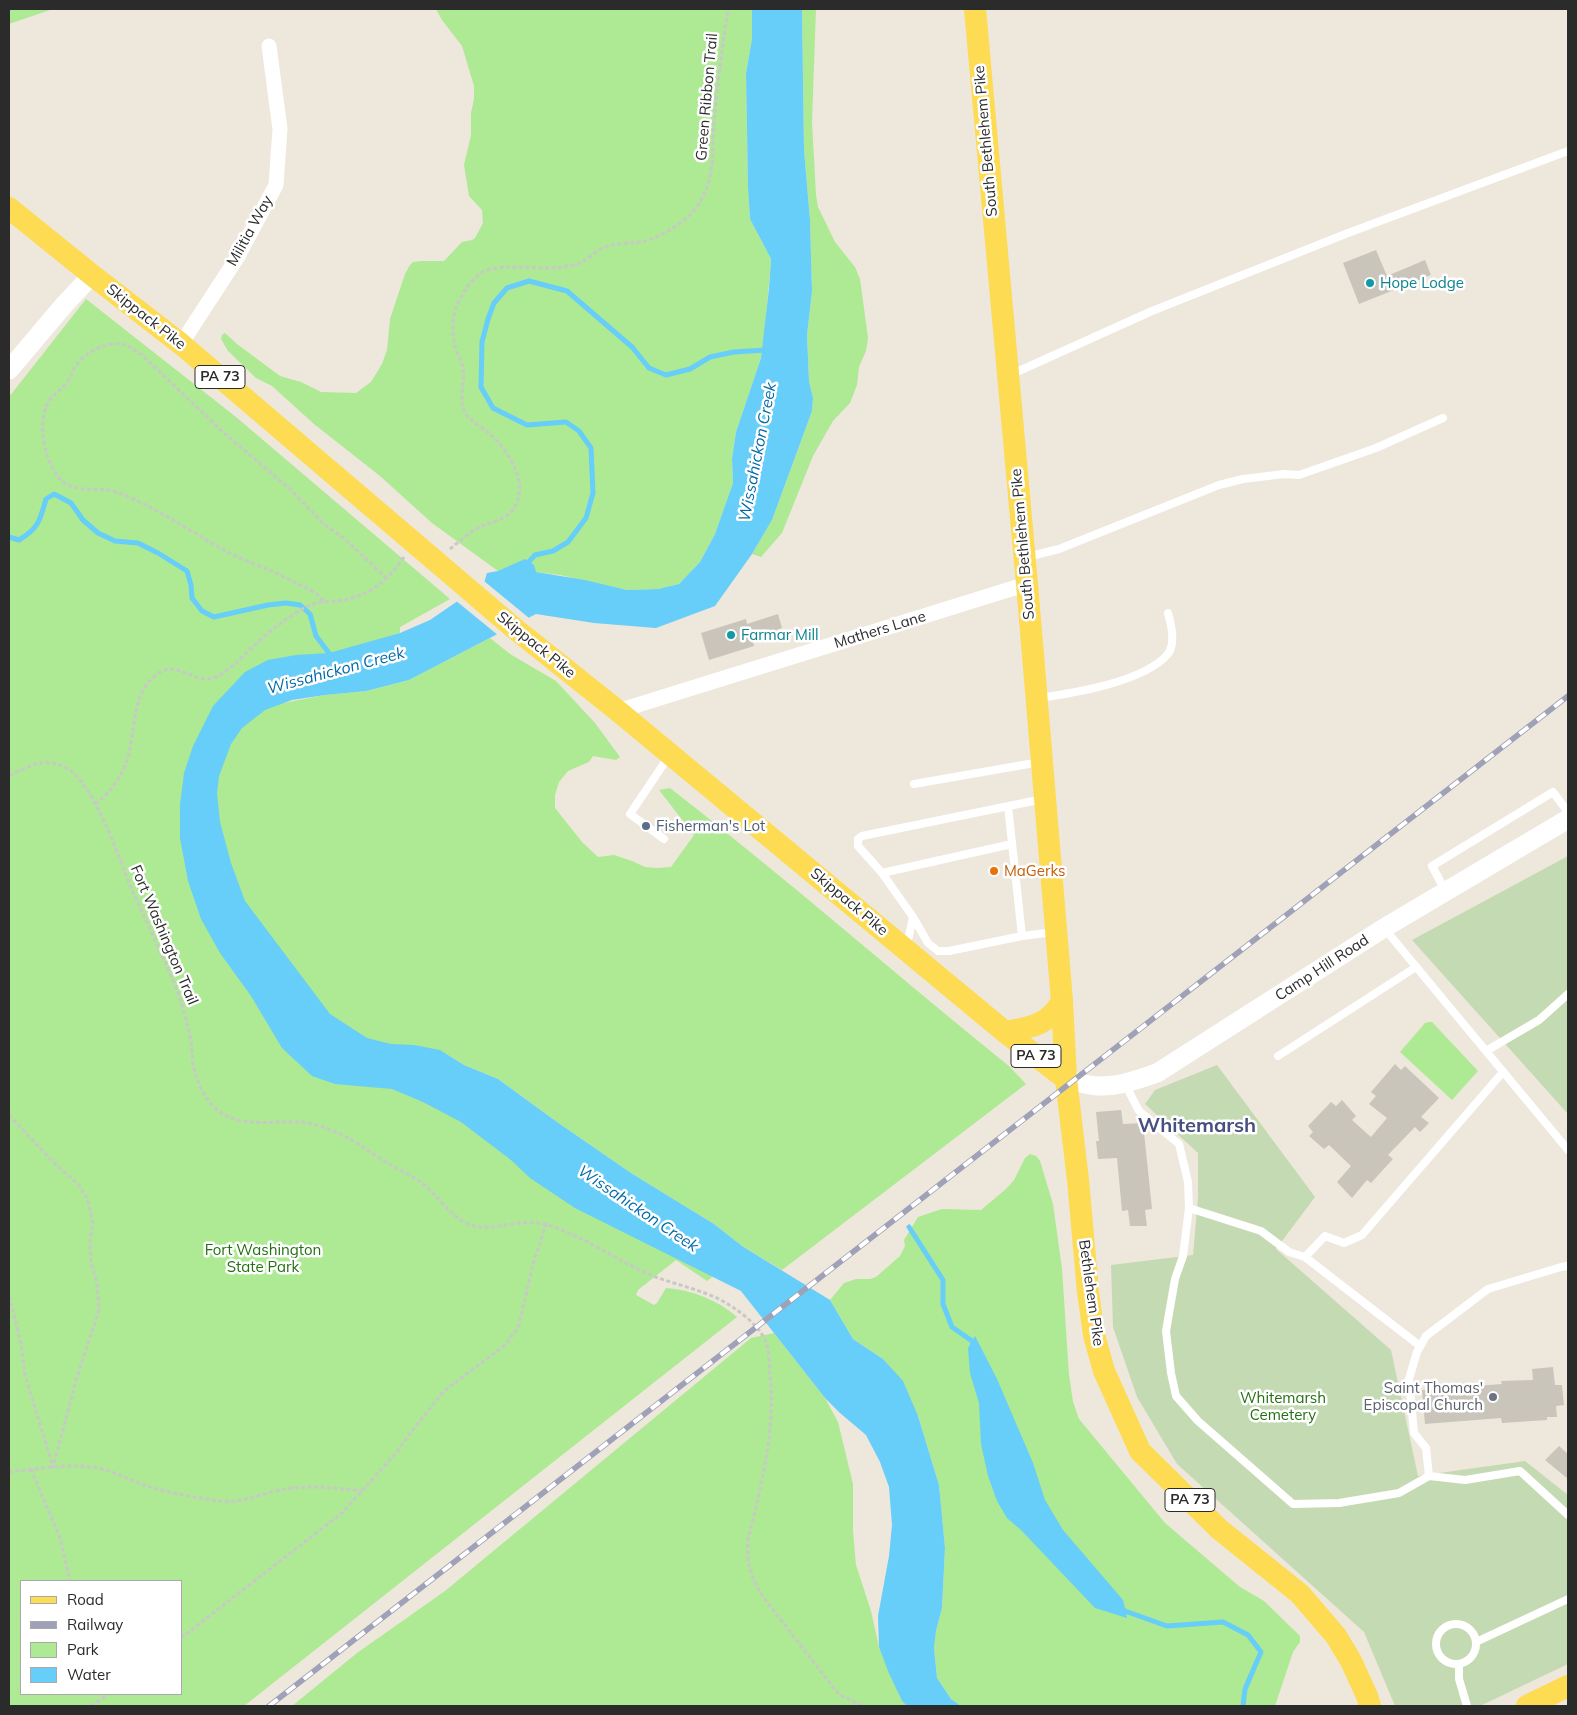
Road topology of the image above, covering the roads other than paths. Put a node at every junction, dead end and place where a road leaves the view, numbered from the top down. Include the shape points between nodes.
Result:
1 (975, 9) edge
2 (269, 46) dead end
3 (1568, 151) edge
4 (9, 208) edge
5 (92, 275) junction
6 (181, 344) junction
7 (9, 370) edge
8 (1008, 376) junction
9 (1443, 418) dead end
10 (1025, 557) junction
11 (1027, 584) junction
12 (1168, 613) dead end
13 (1037, 698) junction
14 (618, 712) junction
15 (670, 755) junction
16 (1042, 761) junction
17 (914, 784) dead end
18 (1045, 799) junction
19 (1008, 806) junction
20 (1568, 812) edge
21 (1568, 819) edge
22 (664, 839) dead end
23 (1012, 844) junction
24 (882, 873) junction
25 (1446, 892) junction
26 (913, 917) junction
27 (1384, 928) junction
28 (1056, 932) junction
29 (1022, 936) junction
30 (906, 950) junction
31 (1416, 967) junction
32 (1568, 994) edge
33 (1062, 1001) junction
34 (1005, 1032) junction
35 (1486, 1051) junction
36 (1278, 1056) dead end
37 (1503, 1072) junction
38 (1066, 1079) junction
39 (1124, 1084) junction
40 (1568, 1150) edge
41 (1188, 1208) junction
42 (1305, 1258) junction
43 (1568, 1266) edge
44 (1420, 1346) junction
45 (1429, 1476) junction
46 (1568, 1515) edge
47 (1568, 1599) edge
48 (1476, 1642) junction
49 (1459, 1664) junction
50 (1568, 1686) edge
51 (1370, 1706) edge
52 (1467, 1706) edge
53 (1527, 1706) edge

1 - 8 main road, South Bethlehem Pike
2 - 6 street, Militia Way via 280,129 276,185 236,258
3 - 8 lane via 1348,232 1170,304
4 - 5 main road, Skippack Pike / PA 73
5 - 6 main road, Skippack Pike / PA 73
5 - 7 street
6 - 14 main road, Skippack Pike / PA 73 via 514,628
8 - 10 main road, South Bethlehem Pike
9 - 10 lane via 1318,469 1299,475 1242,479 1059,549
10 - 11 main road, South Bethlehem Pike
11 - 13 main road, South Bethlehem Pike
11 - 14 street, Mathers Lane
12 - 13 lane via 1172,642 1169,653 1151,667 1122,680 1069,694
13 - 16 main road, South Bethlehem Pike
14 - 15 main road, Skippack Pike / PA 73
15 - 22 lane via 630,814
15 - 30 main road, Skippack Pike / PA 73
16 - 17 lane
16 - 18 main road, South Bethlehem Pike
18 - 19 lane
18 - 28 main road, South Bethlehem Pike
19 - 23 lane
19 - 24 lane via 862,836 858,839 858,846
20 - 25 lane via 1553,792 1432,866
21 - 25 street, Camp Hill Road
23 - 24 lane
23 - 29 lane
24 - 26 lane
25 - 27 street, Camp Hill Road
26 - 29 lane via 928,943 938,951
26 - 30 lane
27 - 31 lane
27 - 39 street, Camp Hill Road via 1157,1073
28 - 29 lane
28 - 33 main road, South Bethlehem Pike
30 - 34 main road, Skippack Pike / PA 73
31 - 35 lane
31 - 36 lane
32 - 35 lane via 1539,1020
33 - 34 main road via 1055,1014 1044,1022
33 - 38 main road, South Bethlehem Pike
34 - 38 main road, Skippack Pike / PA 73
35 - 37 lane
37 - 40 lane
37 - 42 lane via 1362,1235 1344,1244 1325,1236
38 - 39 street, Camp Hill Road via 1095,1086
38 - 51 main road, Bethlehem Pike / PA 73 via 1094,1335 1104,1371 1140,1451 1219,1529 1306,1601 1336,1636
39 - 41 lane via 1140,1111 1179,1144 1188,1182
41 - 42 lane via 1261,1231 1289,1252
41 - 45 lane via 1183,1256 1174,1279 1166,1331 1176,1396 1198,1421 1293,1504 1339,1503 1399,1493
42 - 44 lane
43 - 44 lane via 1488,1289 1426,1336
44 - 45 lane via 1409,1379 1414,1433 1426,1448
45 - 46 lane via 1465,1480 1520,1471
47 - 48 lane
48 - 49 lane via 1470,1658
48 - 49 lane via 1470,1630 1458,1624 1440,1632 1437,1652 1446,1662
49 - 52 lane via 1459,1679
50 - 53 main road

